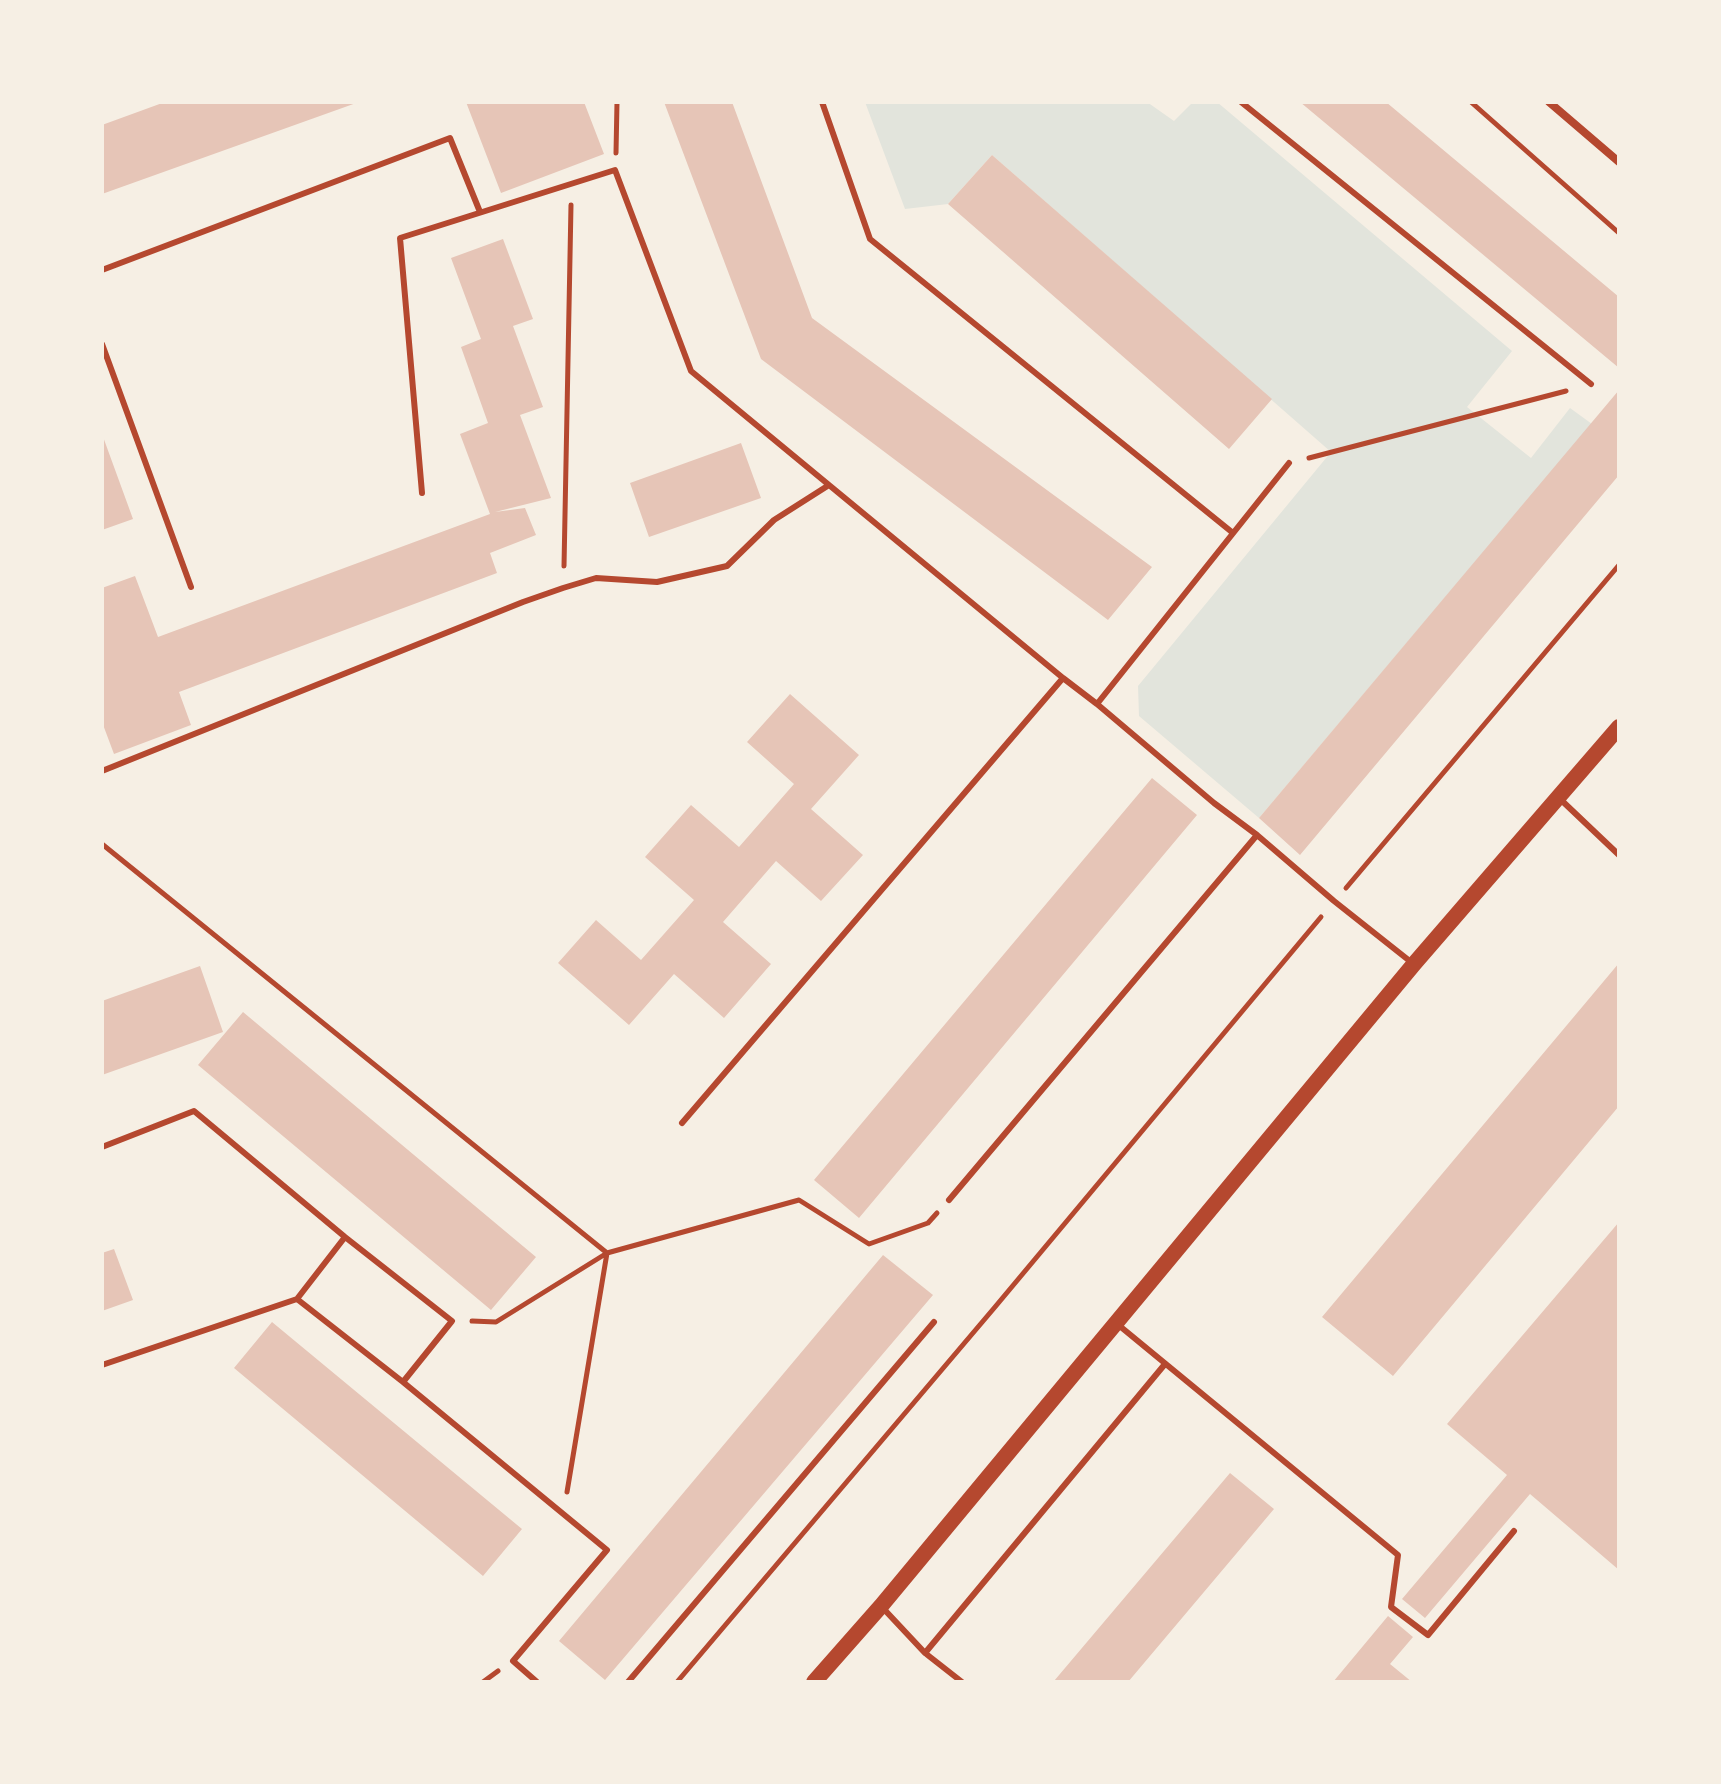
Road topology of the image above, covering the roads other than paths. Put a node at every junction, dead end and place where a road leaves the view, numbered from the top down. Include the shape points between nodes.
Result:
1 (822, 102) edge
2 (1241, 102) edge
3 (1549, 102) edge
4 (1619, 162) edge
5 (480, 212) junction
6 (102, 270) edge
7 (102, 344) edge
8 (1591, 384) road end
9 (1289, 463) road end
10 (829, 485) junction
11 (422, 493) dead end
12 (1233, 533) junction
13 (191, 587) dead end
14 (1063, 678) junction
15 (1097, 704) junction
16 (1619, 727) edge
17 (102, 771) edge
18 (1559, 798) junction
19 (1257, 835) junction
20 (1619, 855) edge
21 (1414, 964) junction
22 (682, 1123) dead end
23 (102, 1147) edge
24 (949, 1200) road end
25 (345, 1237) junction
26 (297, 1299) junction
27 (934, 1322) dead end
28 (1116, 1323) junction
29 (1165, 1364) junction
30 (102, 1365) edge
31 (403, 1382) junction
32 (1514, 1531) dead end
33 (881, 1606) junction
34 (925, 1653) junction
35 (537, 1682) edge
36 (628, 1682) edge
37 (814, 1682) edge
38 (962, 1682) edge

1 - 12 lane via 870,239
2 - 8 lane
3 - 4 street
5 - 6 lane via 450,138
5 - 10 lane via 615,170 691,371
5 - 11 lane via 400,238
7 - 13 lane
9 - 12 lane
10 - 14 lane
10 - 17 lane via 774,520 727,566 657,582 596,578 563,588
12 - 15 lane
14 - 15 lane
14 - 22 lane
15 - 19 lane
16 - 18 main road
18 - 20 lane
18 - 21 main road
19 - 21 lane
19 - 24 lane
21 - 28 main road
23 - 25 lane via 194,1111
25 - 26 lane
25 - 31 lane via 452,1321
26 - 30 lane
26 - 31 lane
27 - 36 lane
28 - 29 lane
28 - 33 main road
29 - 32 lane via 1398,1555 1391,1607 1428,1635
29 - 34 lane
31 - 35 lane via 607,1550 513,1661
33 - 34 lane
33 - 37 main road
34 - 38 lane

